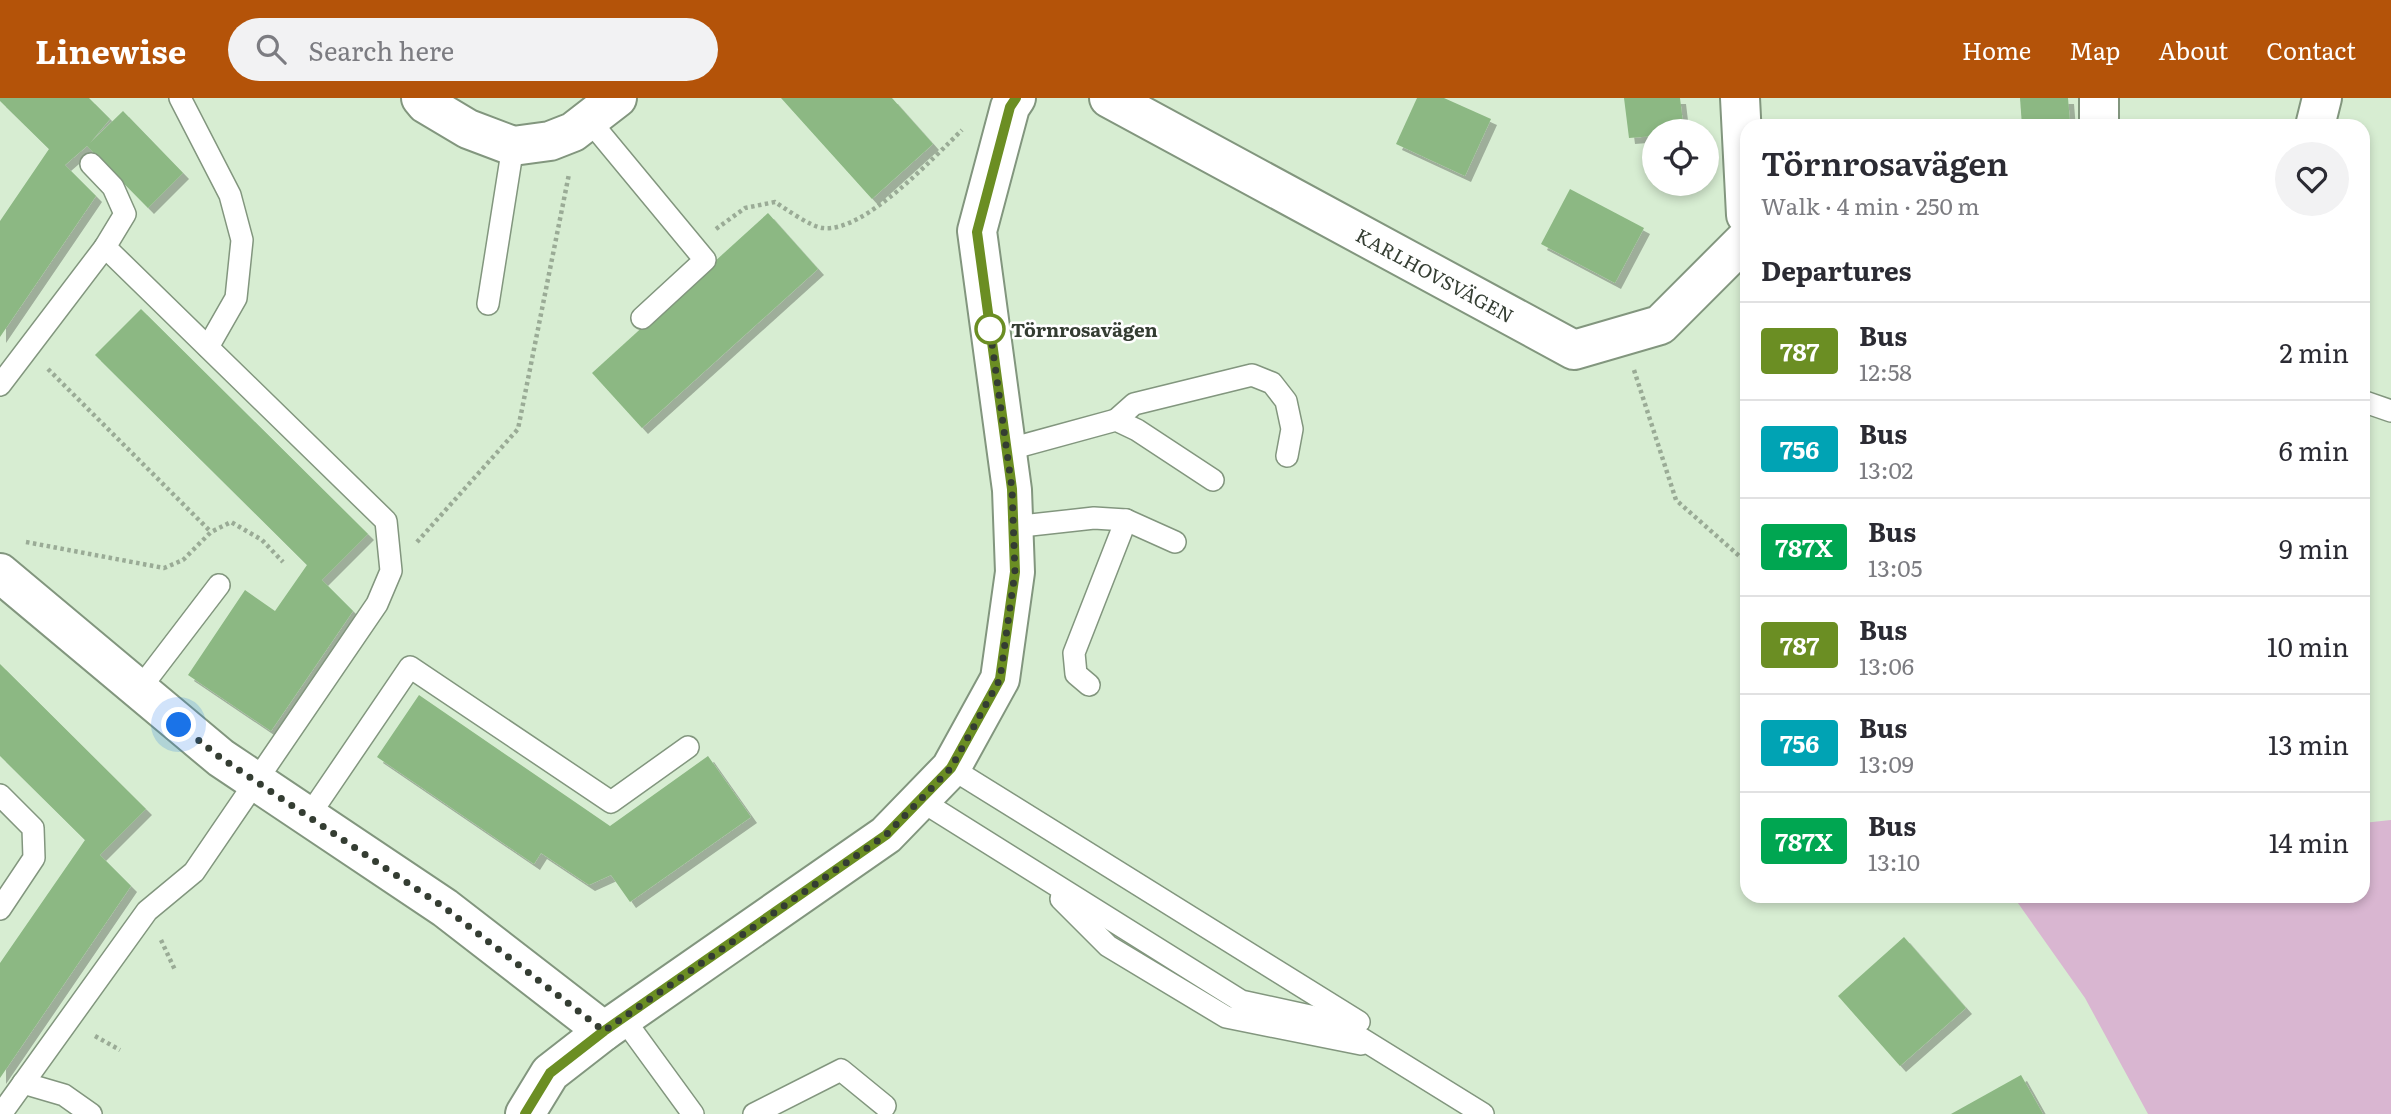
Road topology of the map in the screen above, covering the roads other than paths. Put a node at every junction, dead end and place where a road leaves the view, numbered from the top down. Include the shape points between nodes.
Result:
1 (180, 98) edge
2 (421, 98) edge
3 (1110, 98) edge
4 (1740, 98) edge
5 (2099, 98) edge
6 (2322, 98) edge
7 (1013, 102) edge
8 (589, 118) edge
9 (1741, 119) edge
10 (2099, 119) edge
11 (2317, 119) edge
12 (513, 146) junction
13 (91, 164) dead end
14 (1740, 245) edge
15 (105, 247) junction
16 (488, 304) dead end
17 (642, 318) dead end
18 (208, 348) junction
19 (0, 385) edge
20 (2370, 404) edge
21 (2391, 411) edge
22 (1116, 420) junction
23 (1006, 450) junction
24 (1287, 456) dead end
25 (1213, 480) dead end
26 (1126, 520) junction
27 (1013, 527) junction
28 (1175, 542) dead end
29 (0, 573) edge
30 (219, 585) dead end
31 (1089, 685) dead end
32 (138, 691) junction
33 (688, 747) dead end
34 (951, 768) junction
35 (255, 782) junction
36 (0, 795) edge
37 (920, 800) junction
38 (309, 817) junction
39 (0, 909) edge
40 (614, 1025) junction
41 (1373, 1046) junction
42 (23, 1083) junction
43 (885, 1106) dead end
44 (1, 1114) edge
45 (91, 1114) edge
46 (524, 1114) edge
47 (693, 1114) edge
48 (754, 1114) edge
49 (1483, 1114) edge

1 - 18 lane via 230,195 242,240 236,298
2 - 12 street via 468,129
3 - 14 street, KARLHOVSVÄGEN via 1574,350 1660,326
4 - 9 street
5 - 10 street
6 - 11 street
7 - 23 street via 977,232
8 - 12 street via 550,141
8 - 17 lane via 705,260
12 - 16 lane
13 - 15 lane via 113,187 125,214
15 - 18 lane
15 - 19 lane
18 - 35 lane via 386,521 391,571 377,604
20 - 21 lane
22 - 23 lane
22 - 24 lane via 1135,404 1252,375 1272,383 1286,401 1292,429
22 - 25 lane
23 - 27 street
26 - 27 lane via 1094,518
26 - 28 lane
26 - 31 lane via 1074,653 1076,674
27 - 34 street via 1015,572 1000,679
29 - 32 street
30 - 32 lane
32 - 35 street
33 - 38 lane via 611,802 410,667
34 - 37 street
34 - 41 lane via 1357,1019
35 - 38 street
35 - 42 lane via 194,872 147,911
36 - 39 lane via 33,828 34,858
37 - 40 street via 886,835
37 - 41 lane via 1241,1001 1334,1021
38 - 40 street
40 - 46 street via 550,1073
40 - 47 lane
41 - 49 lane
42 - 44 lane
42 - 45 lane via 64,1095
43 - 48 lane via 841,1070

